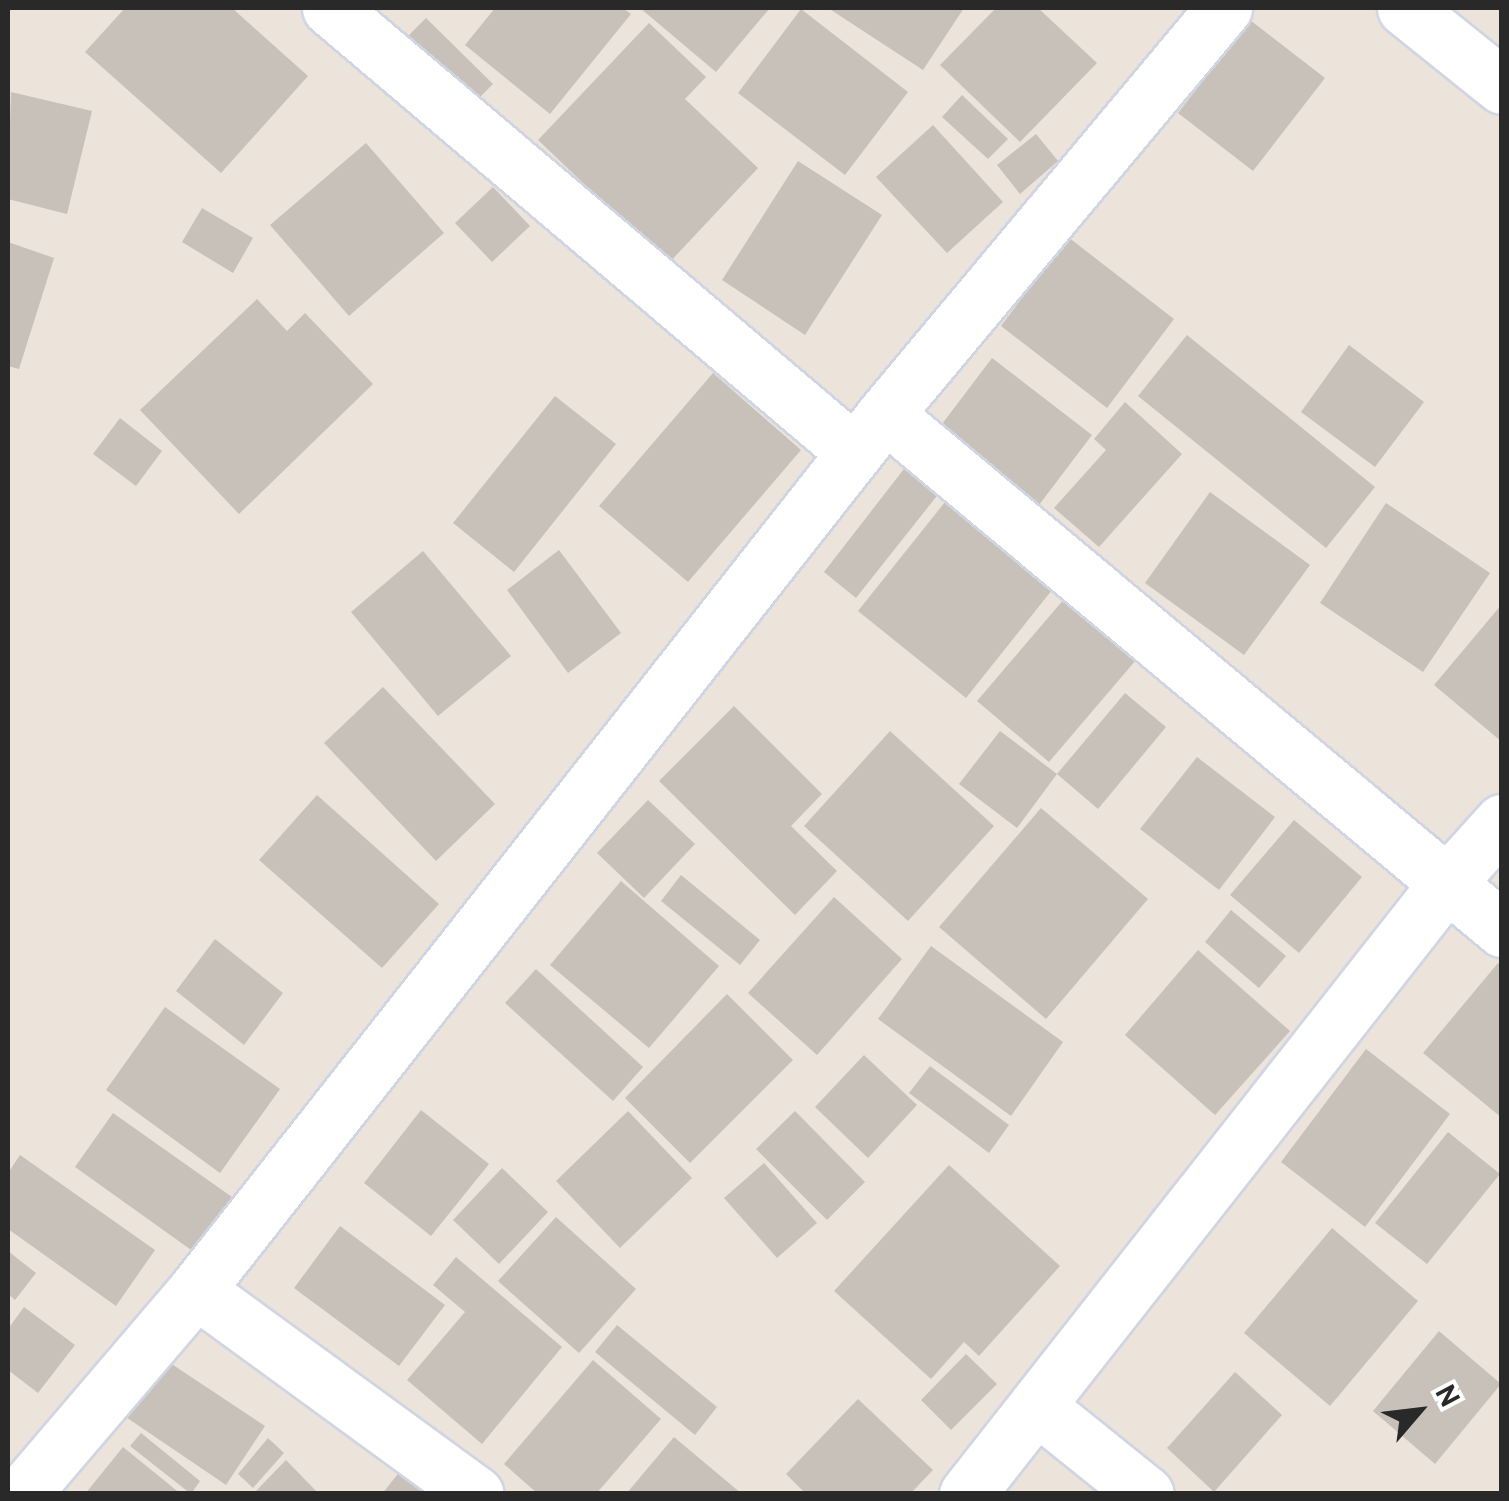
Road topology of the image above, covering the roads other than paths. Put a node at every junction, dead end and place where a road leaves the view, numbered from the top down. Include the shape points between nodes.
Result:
1 (330, 8) edge
2 (1224, 8) edge
3 (1405, 8) edge
4 (1502, 86) edge
5 (869, 433) junction
6 (1502, 822) edge
7 (1446, 883) junction
8 (1502, 929) edge
9 (196, 1290) junction
10 (1039, 1408) junction
11 (22, 1494) edge
12 (476, 1494) edge
13 (966, 1494) edge
14 (1146, 1494) edge

1 - 5 street
2 - 5 street
3 - 4 street
5 - 7 street
5 - 9 street
6 - 7 street
7 - 8 street
7 - 10 street
9 - 11 street
9 - 12 street
10 - 13 street
10 - 14 street

